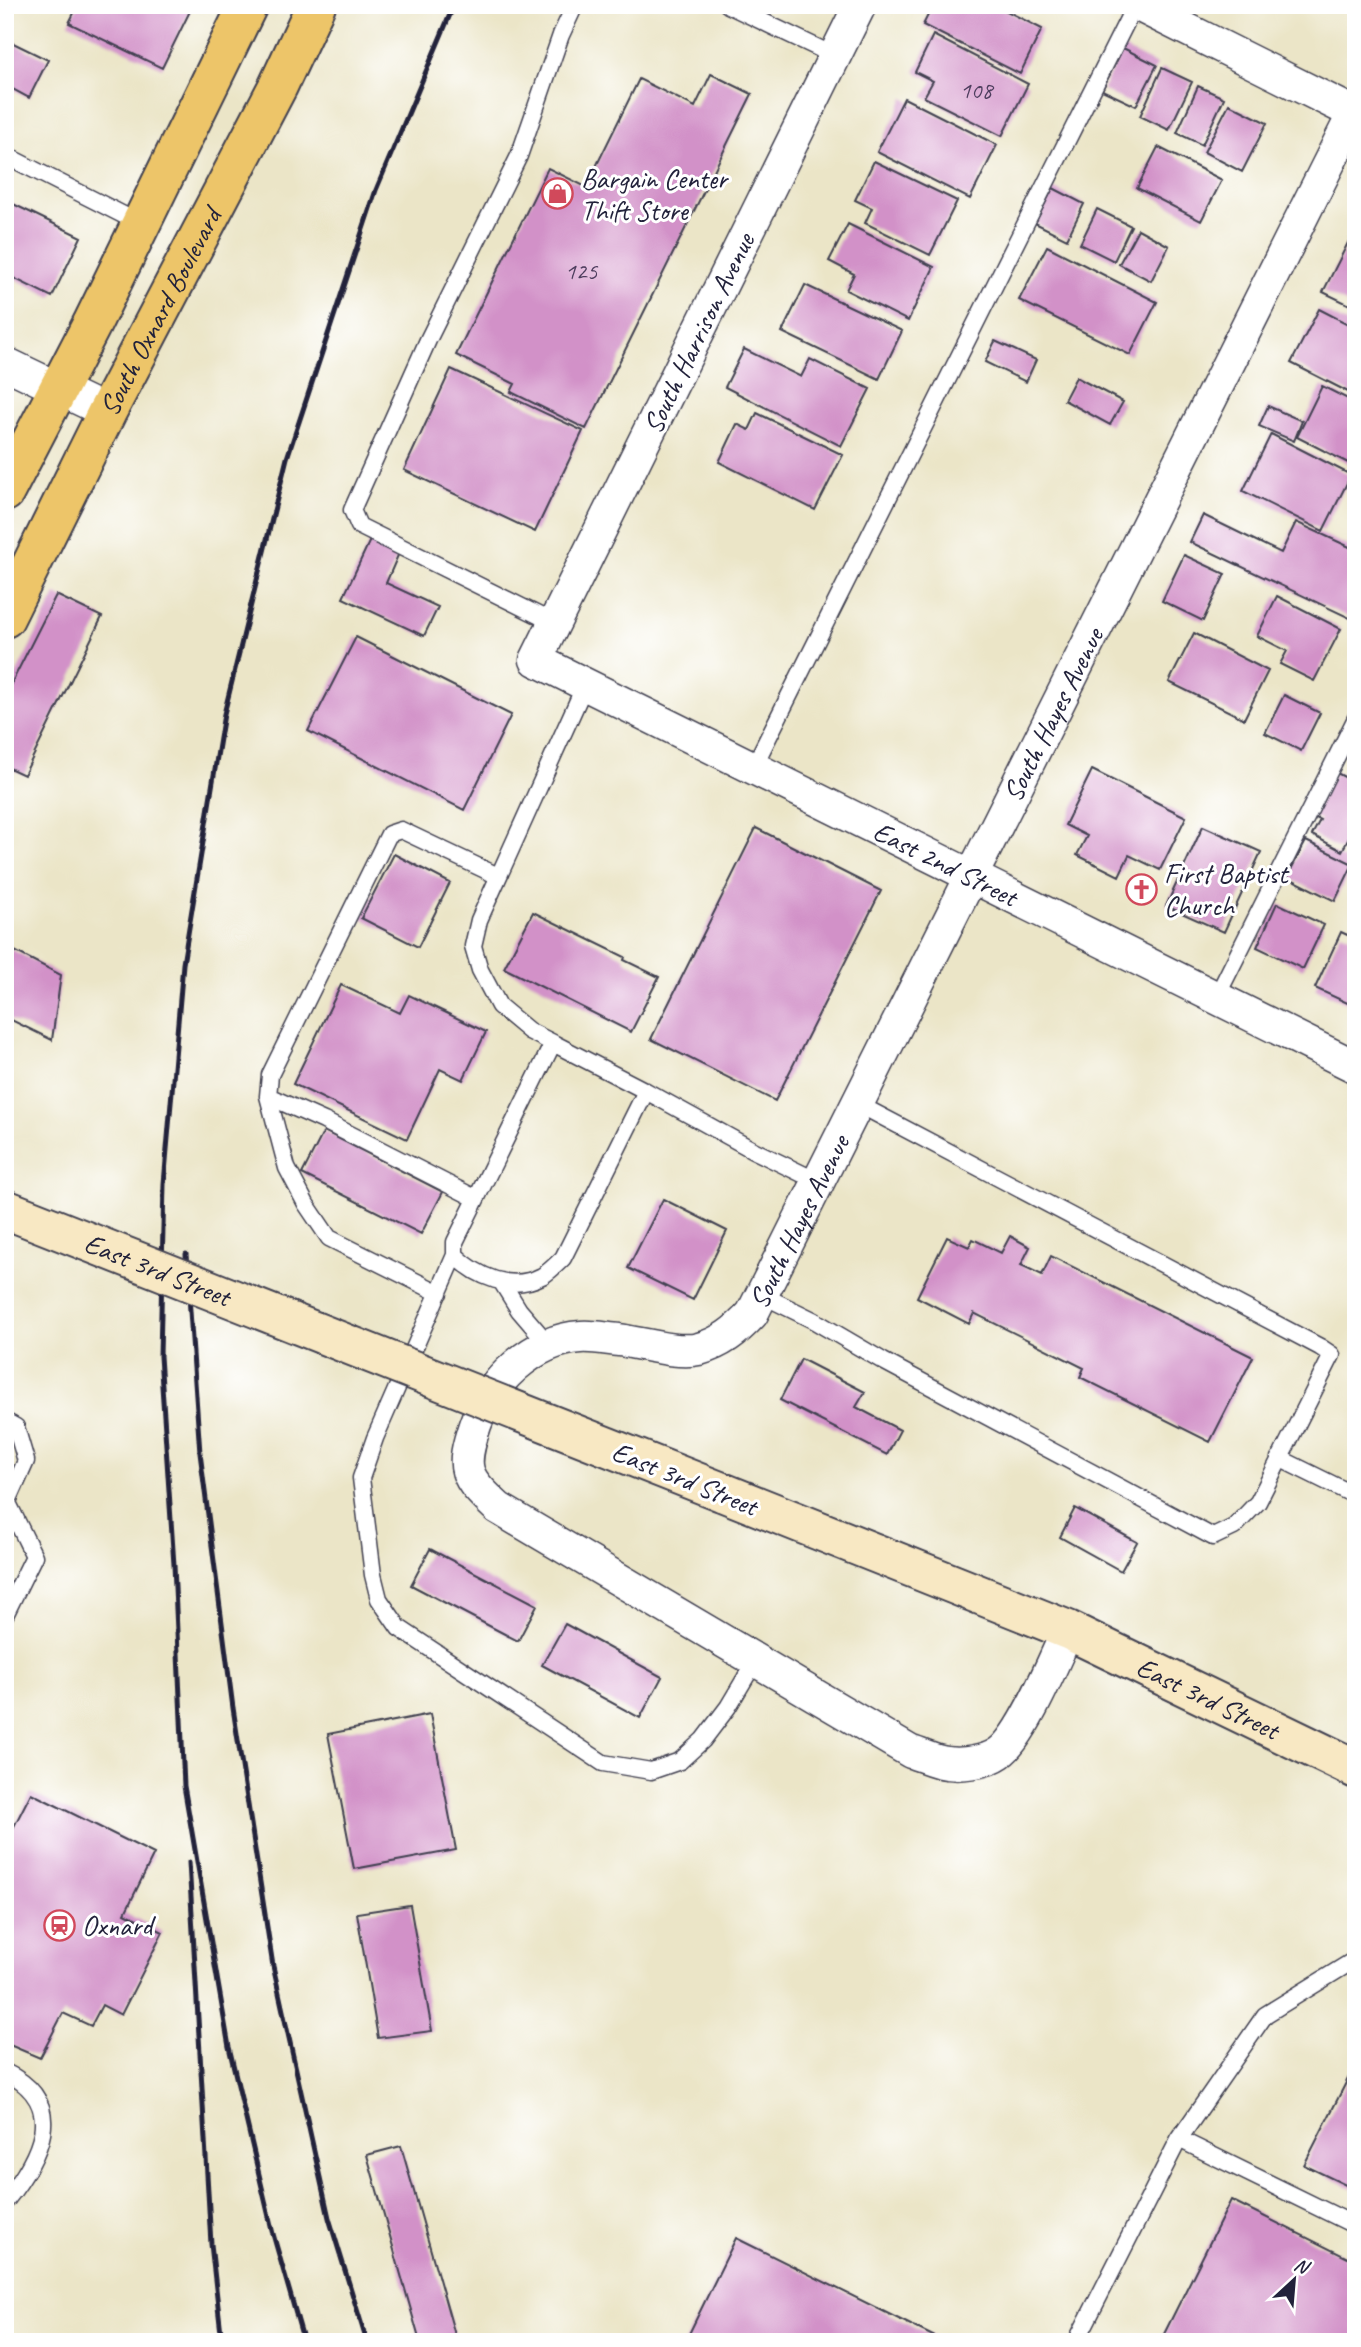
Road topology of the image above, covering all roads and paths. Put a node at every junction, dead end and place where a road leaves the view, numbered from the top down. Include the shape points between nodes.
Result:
1 (248, 5) edge
2 (316, 5) edge
3 (575, 5) edge
4 (728, 5) edge
5 (860, 5) edge
6 (1137, 5) edge
7 (759, 12) edge
8 (835, 56) junction
9 (1355, 112) edge
10 (5, 155) edge
11 (141, 224) junction
12 (5, 363) edge
13 (58, 389) junction
14 (107, 412) junction
15 (5, 492) edge
16 (5, 618) edge
17 (554, 623) junction
18 (536, 660) joint
19 (585, 685) junction
20 (1356, 718) edge
21 (753, 768) junction
22 (498, 876) junction
23 (970, 876) junction
24 (1217, 996) junction
25 (553, 1043) junction
26 (1356, 1067) edge
27 (646, 1091) junction
28 (268, 1096) junction
29 (858, 1104) junction
30 (819, 1182) junction
31 (475, 1198) junction
32 (5, 1209) edge
33 (455, 1255) junction
34 (501, 1281) junction
35 (439, 1293) junction
36 (762, 1296) junction
37 (549, 1345) junction
38 (5, 1421) edge
39 (1279, 1458) junction
40 (1356, 1496) edge
41 (6, 1506) edge
42 (5, 1615) edge
43 (1068, 1630) junction
44 (756, 1660) junction
45 (1356, 1769) edge
46 (1356, 1959) edge
47 (5, 2072) edge
48 (1179, 2139) junction
49 (5, 2202) edge
50 (1356, 2226) edge
51 (1076, 2342) edge

1 - 11 main road, South Oxnard Boulevard
2 - 14 main road, South Oxnard Boulevard
3 - 17 lane via 519,156 428,340 352,510 359,526
4 - 7 lane
5 - 8 street, South Harrison Avenue
6 - 9 street
6 - 21 lane
7 - 8 lane
8 - 17 street, South Harrison Avenue
9 - 23 street, South Hayes Avenue
10 - 11 lane
11 - 13 main road, South Oxnard Boulevard
12 - 13 street
13 - 14 street
13 - 15 main road, South Oxnard Boulevard
14 - 16 main road, South Oxnard Boulevard
17 - 18 street, South Harrison Avenue
18 - 19 street, East 2nd Street
19 - 21 street, East 2nd Street
19 - 22 lane
20 - 24 lane
21 - 23 street, East 2nd Street
22 - 25 lane via 473,946 480,970 499,1006 529,1031
22 - 28 lane via 401,830 389,834 270,1075
23 - 24 street, East 2nd Street
23 - 29 street, South Hayes Avenue
24 - 26 street, East 2nd Street
25 - 27 lane
25 - 31 lane
27 - 30 lane
27 - 34 lane via 564,1258 542,1276 523,1282
28 - 31 lane
28 - 35 lane via 287,1168 329,1238
29 - 30 street, South Hayes Avenue
29 - 39 lane via 1332,1355
30 - 36 street, South Hayes Avenue
31 - 33 lane via 455,1242
32 - 43 street, East 3rd Street, bridge
33 - 34 lane via 470,1270
33 - 35 lane
34 - 37 lane
35 - 44 lane via 361,1478 379,1599 399,1628 603,1763 652,1771 680,1761 704,1740
36 - 37 street, South Hayes Avenue via 736,1330 696,1350 581,1337
36 - 39 lane via 1213,1537 1234,1527 1258,1502
37 - 44 street, South Hayes Avenue via 497,1383 476,1421 465,1457 466,1471 476,1487 498,1508
38 - 41 lane via 16,1427 26,1461
39 - 40 lane
41 - 42 lane via 34,1556
43 - 44 street, South Hayes Avenue via 1018,1731 1000,1753 977,1762 946,1763 911,1752
43 - 45 street, East 3rd Street
46 - 48 lane via 1265,2015
47 - 49 lane via 34,2094 43,2116 43,2139 25,2177
48 - 50 lane
48 - 51 lane

